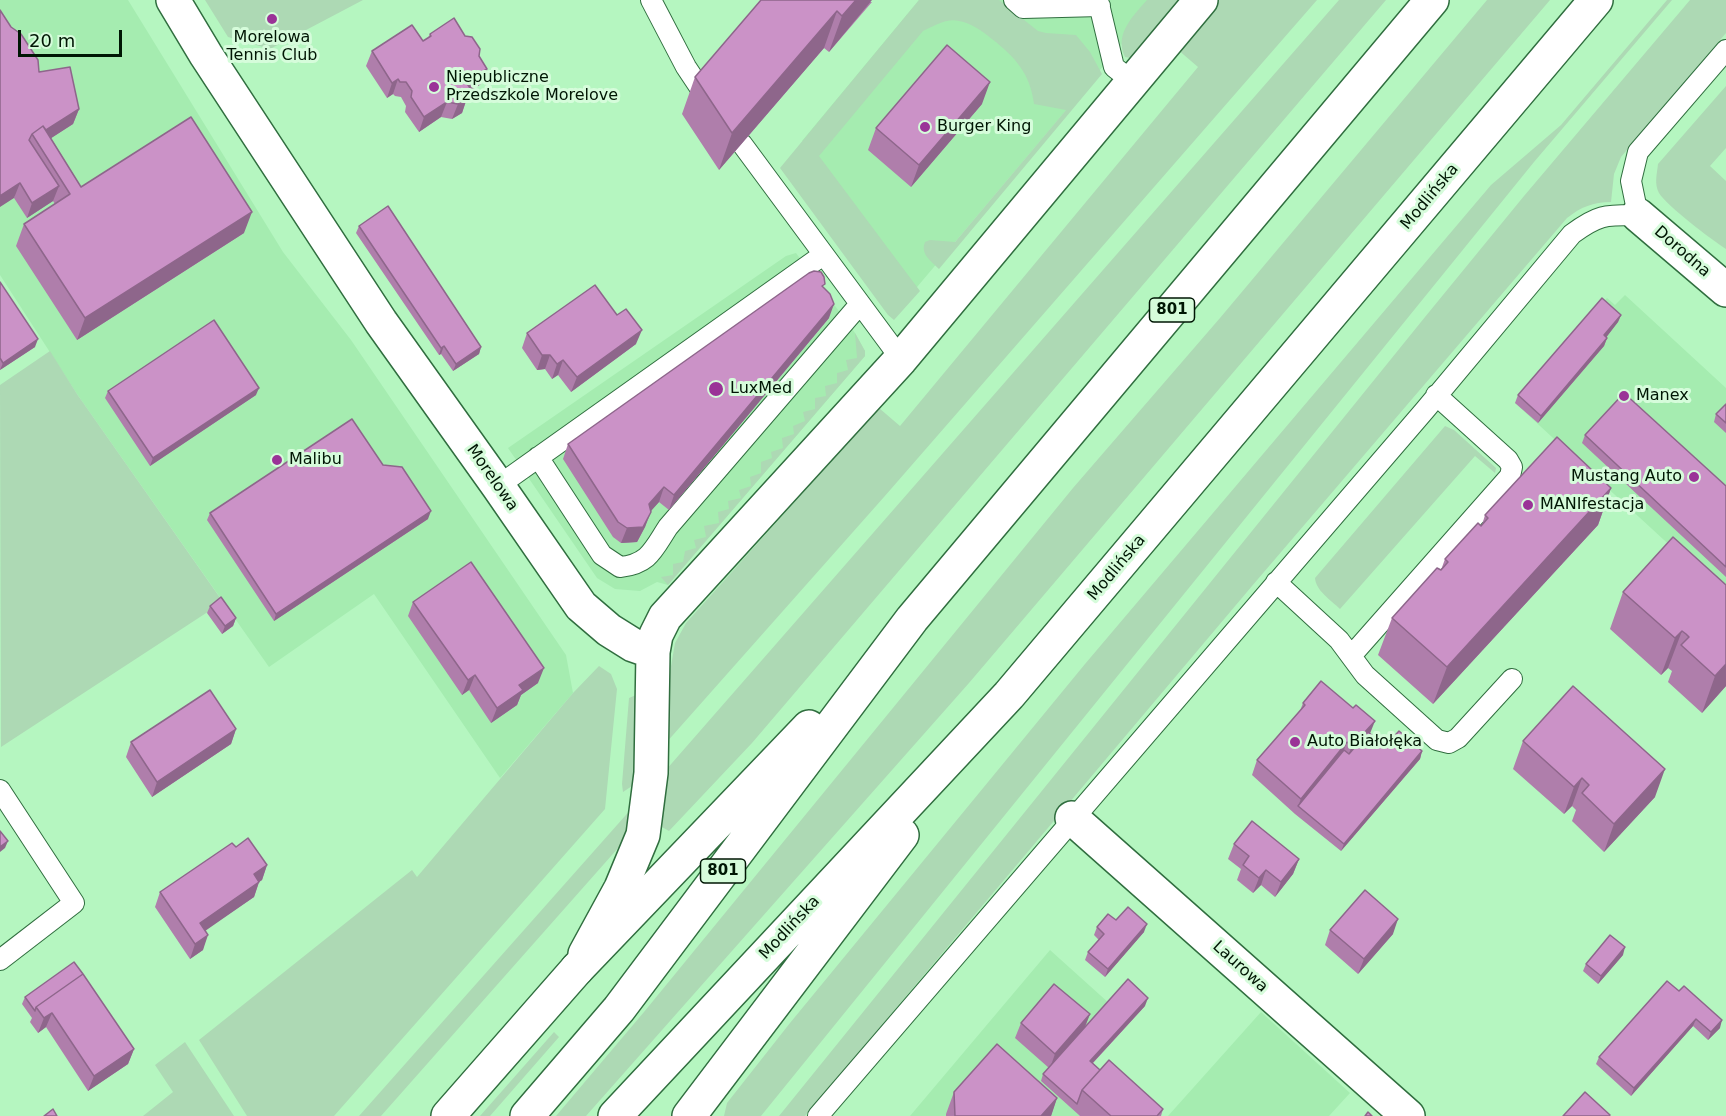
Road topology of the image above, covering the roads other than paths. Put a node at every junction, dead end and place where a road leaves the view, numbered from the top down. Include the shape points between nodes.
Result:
1 (173, 0) edge
2 (651, 0) edge
3 (1014, 0) edge
4 (1201, 0) edge
5 (1432, 0) edge
6 (1596, 0) edge
7 (1099, 3) edge
8 (1726, 50) edge
9 (1132, 81) junction
10 (702, 91) edge
11 (742, 144) edge
12 (1638, 215) junction
13 (824, 255) junction
14 (1726, 290) edge
15 (860, 304) junction
16 (901, 359) junction
17 (1436, 395) junction
18 (538, 458) junction
19 (498, 486) junction
20 (1276, 582) junction
21 (912, 619) junction
22 (653, 652) junction
23 (1351, 656) junction
24 (1512, 679) dead end
25 (1009, 695) junction
26 (0, 790) edge
27 (1072, 818) junction
28 (0, 960) edge
29 (576, 969) junction
30 (448, 1116) edge
31 (527, 1116) edge
32 (615, 1116) edge
33 (689, 1116) edge
34 (818, 1116) edge
35 (1408, 1116) edge

1 - 19 main road, Morelowa via 381,322
2 - 10 lane
3 - 7 lane via 1023,8
4 - 9 main road
5 - 21 main road, 801
6 - 25 main road, Modlińska
7 - 9 lane via 1114,67
8 - 12 lane via 1638,152 1631,181
9 - 16 main road
11 - 13 lane
12 - 14 main road, Dorodna
12 - 17 lane via 1602,216 1572,234
13 - 15 lane
13 - 18 lane
15 - 16 lane
15 - 18 lane via 668,527 649,555 634,565 620,567 602,555
16 - 22 main road via 665,617
17 - 20 lane
17 - 23 lane via 1508,460 1512,467 1510,476
18 - 19 lane
19 - 22 main road, Morelowa via 581,606 609,630
20 - 23 lane
20 - 27 lane
21 - 29 main road
21 - 31 main road, 801 via 619,1009
22 - 29 main road via 651,773 643,836 621,888
23 - 24 lane via 1365,675 1424,729 1437,740 1449,743
25 - 32 main road, Modlińska
25 - 33 main road
26 - 28 lane via 74,903
27 - 34 lane
27 - 35 main road, Laurowa
29 - 30 main road

